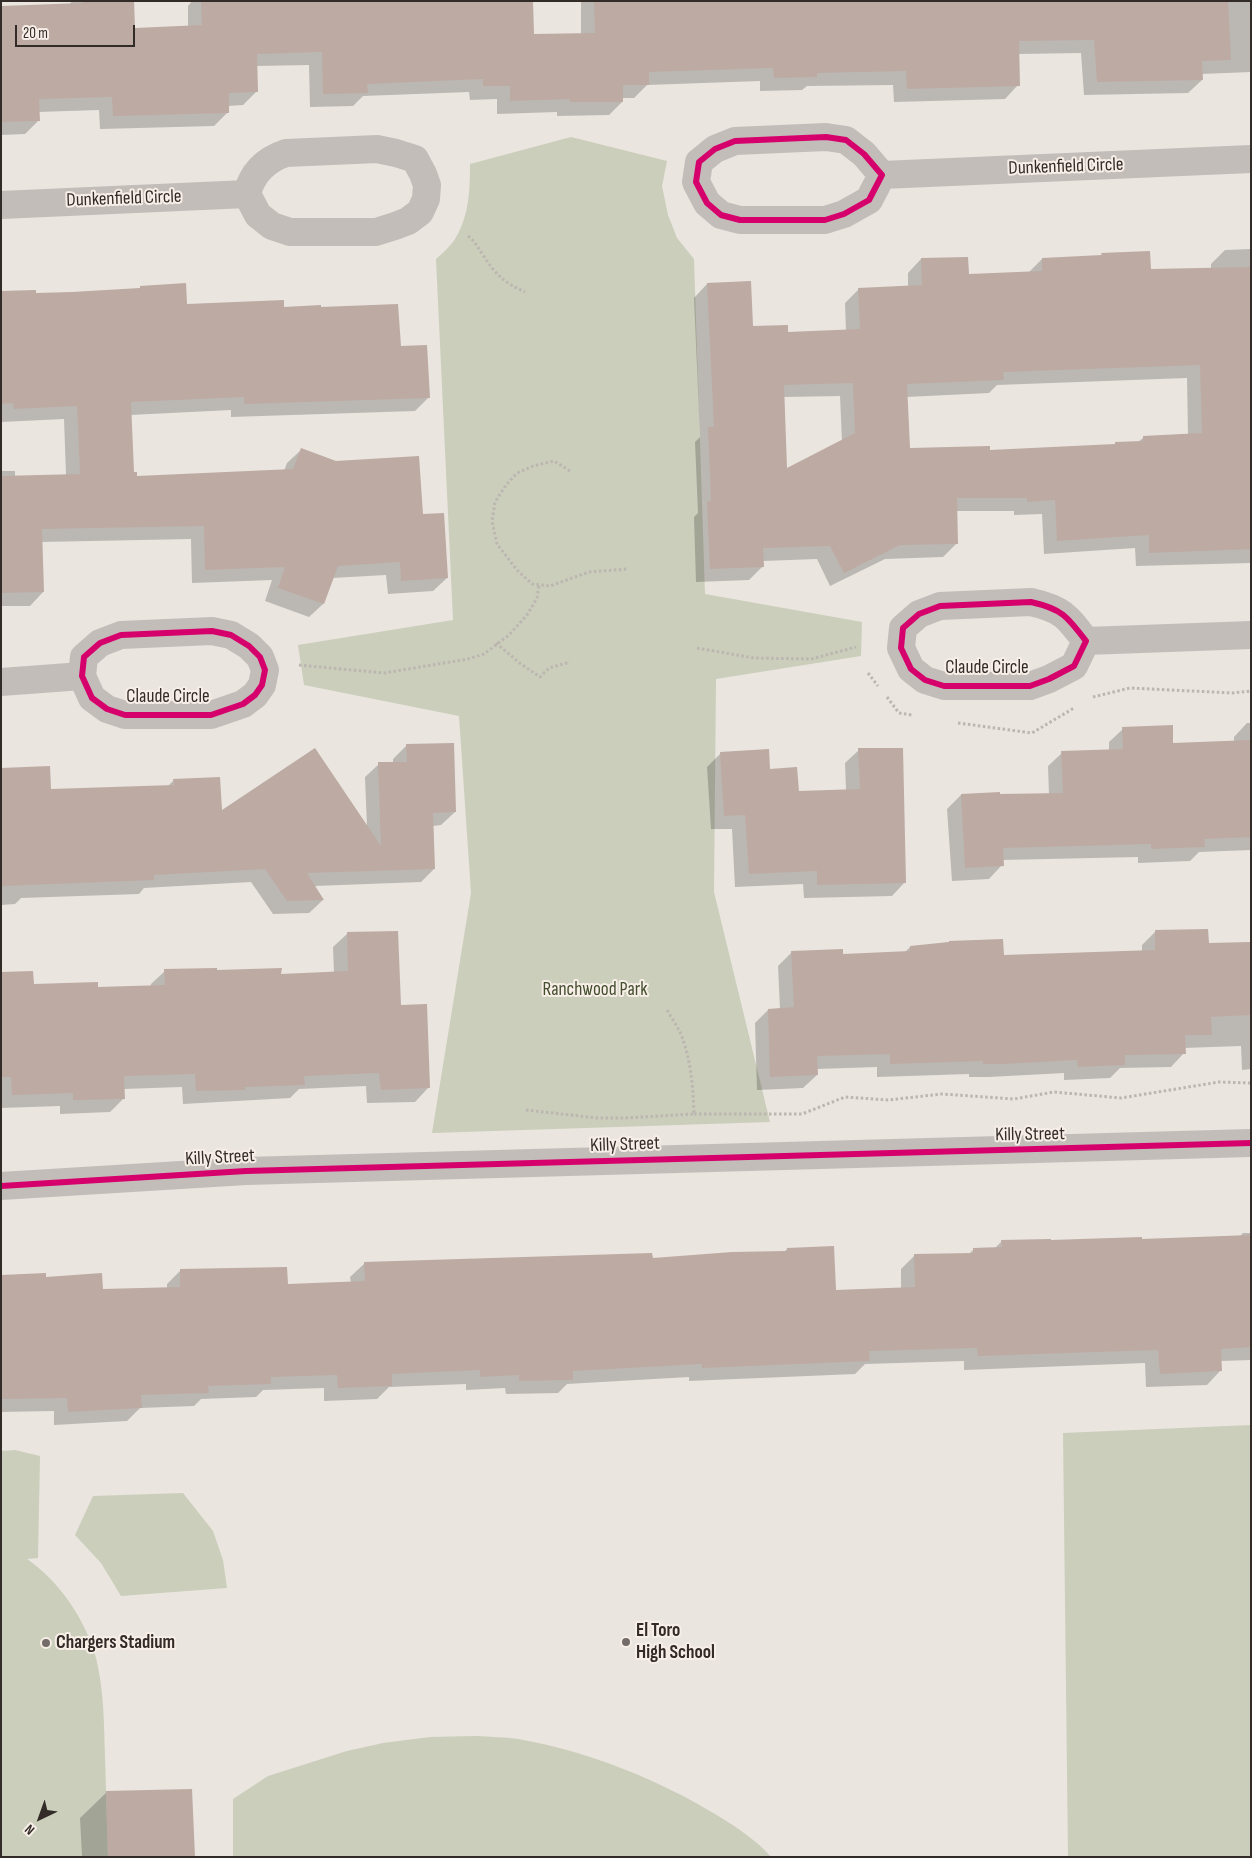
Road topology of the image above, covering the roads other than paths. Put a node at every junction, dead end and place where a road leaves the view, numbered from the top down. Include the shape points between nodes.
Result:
1 (1251, 158) edge
2 (882, 175) junction
3 (247, 194) junction
4 (1, 205) edge
5 (1251, 635) edge
6 (1086, 641) junction
7 (82, 676) junction
8 (1, 682) edge
9 (1251, 1143) edge
10 (1, 1186) edge

1 - 2 street, Dunkenfield Circle
2 - 2 street via 864,154 846,140 826,137 735,141 715,149 699,162 696,182 707,203 721,215 740,220 825,220 869,200
3 - 3 street via 258,215 272,226 290,232 376,232 408,221 420,212 426,199 427,185 415,159 396,153 377,149 286,153 271,159 256,172
3 - 4 street, Dunkenfield Circle
5 - 6 street
6 - 6 street, Claude Circle via 1069,619 1050,606 1031,602 940,606 919,614 903,628 901,648 911,669 925,680 944,686 1030,686 1074,666
7 - 7 street, Claude Circle via 92,698 107,709 125,715 211,715 243,704 255,695 262,685 265,670 260,656 250,646 231,635 212,631 121,635 100,644 84,657
7 - 8 street
9 - 10 street, Killy Street via 246,1171

